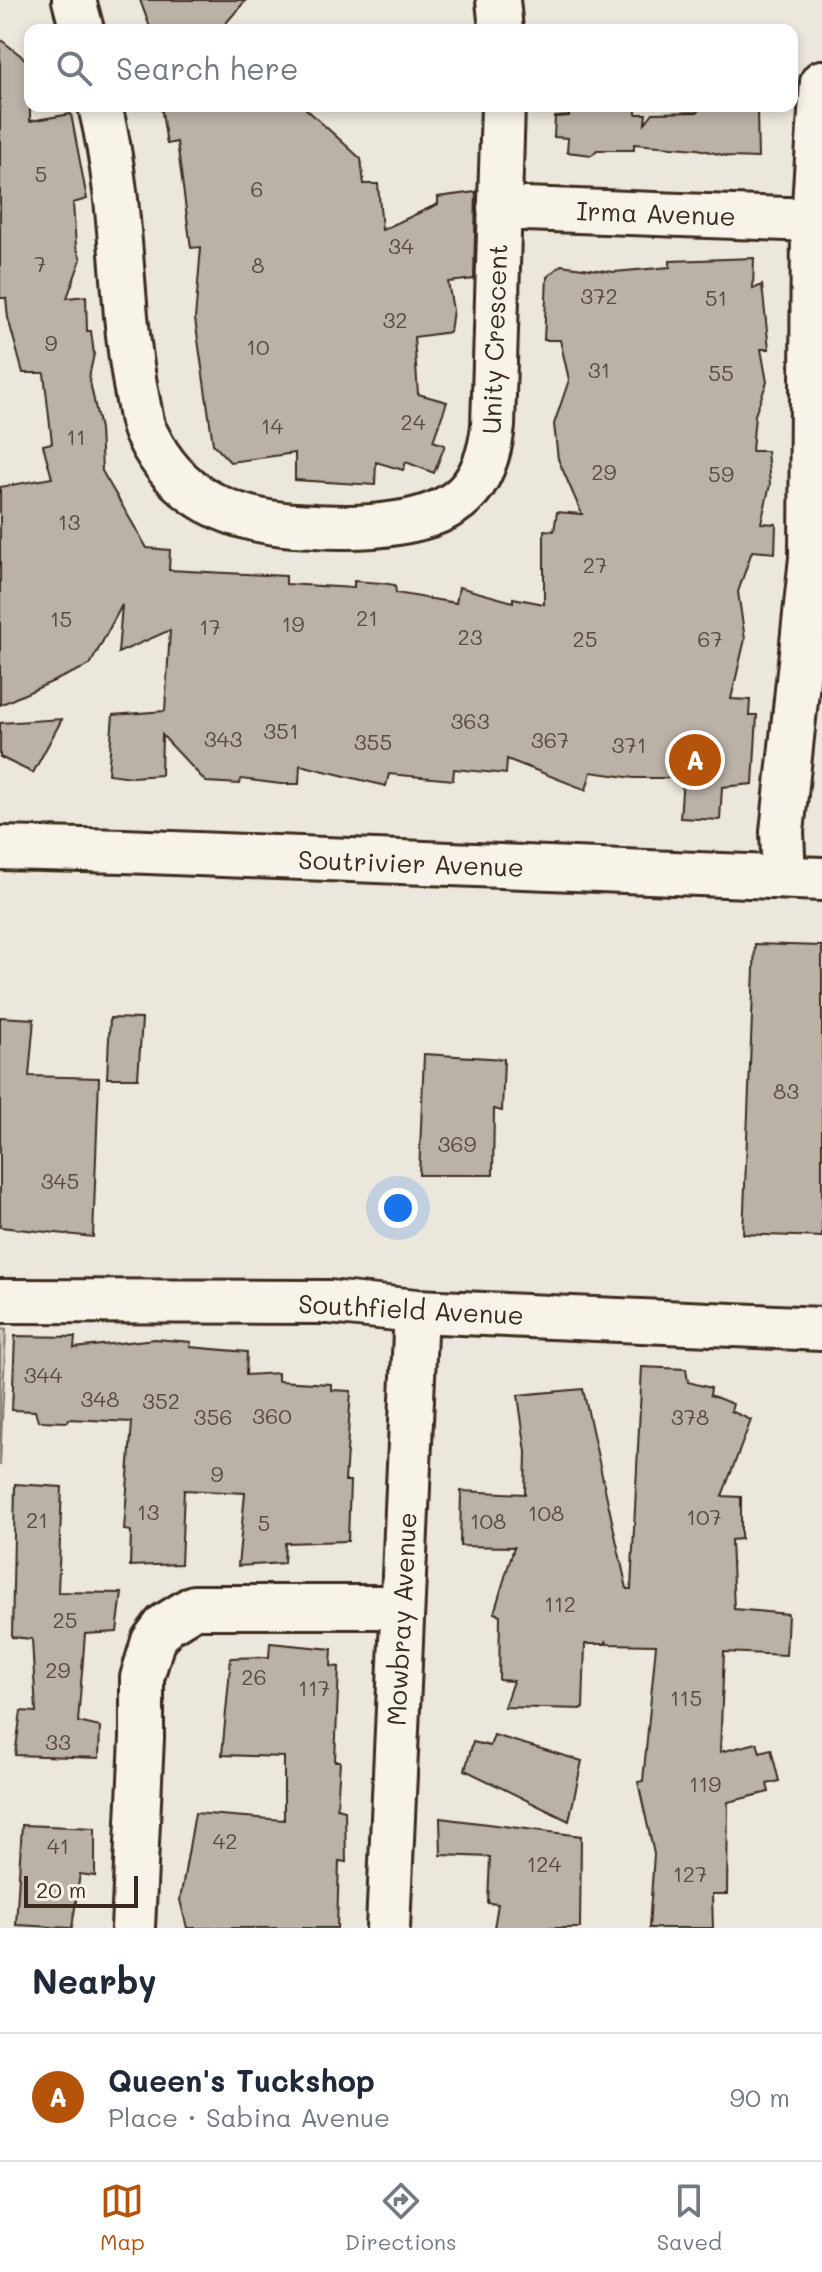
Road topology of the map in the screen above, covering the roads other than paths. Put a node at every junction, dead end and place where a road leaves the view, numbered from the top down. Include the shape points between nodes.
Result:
1 (74, 0) edge
2 (498, 0) edge
3 (80, 24) edge
4 (500, 24) edge
5 (822, 82) edge
6 (102, 112) edge
7 (503, 112) edge
8 (499, 208) junction
9 (813, 220) junction
10 (816, 558) edge
11 (0, 848) edge
12 (803, 878) edge
13 (0, 1301) edge
14 (416, 1311) junction
15 (822, 1329) edge
16 (401, 1607) junction
17 (133, 1928) edge
18 (388, 1928) edge

1 - 3 street
2 - 4 street
5 - 9 street
6 - 8 street, Unity Crescent via 112,153 131,373 145,433 197,496 220,510 256,520 344,528 421,520 453,507 476,483 493,426
7 - 8 street, Unity Crescent
8 - 9 street, Irma Avenue
9 - 10 street
10 - 12 street via 782,832
11 - 12 street, Soutrivier Avenue
13 - 14 street, Southfield Avenue via 329,1302
14 - 15 street, Southfield Avenue
14 - 16 street, Mowbray Avenue
16 - 17 street via 194,1607 165,1625 153,1641 142,1678
16 - 18 street, Mowbray Avenue

